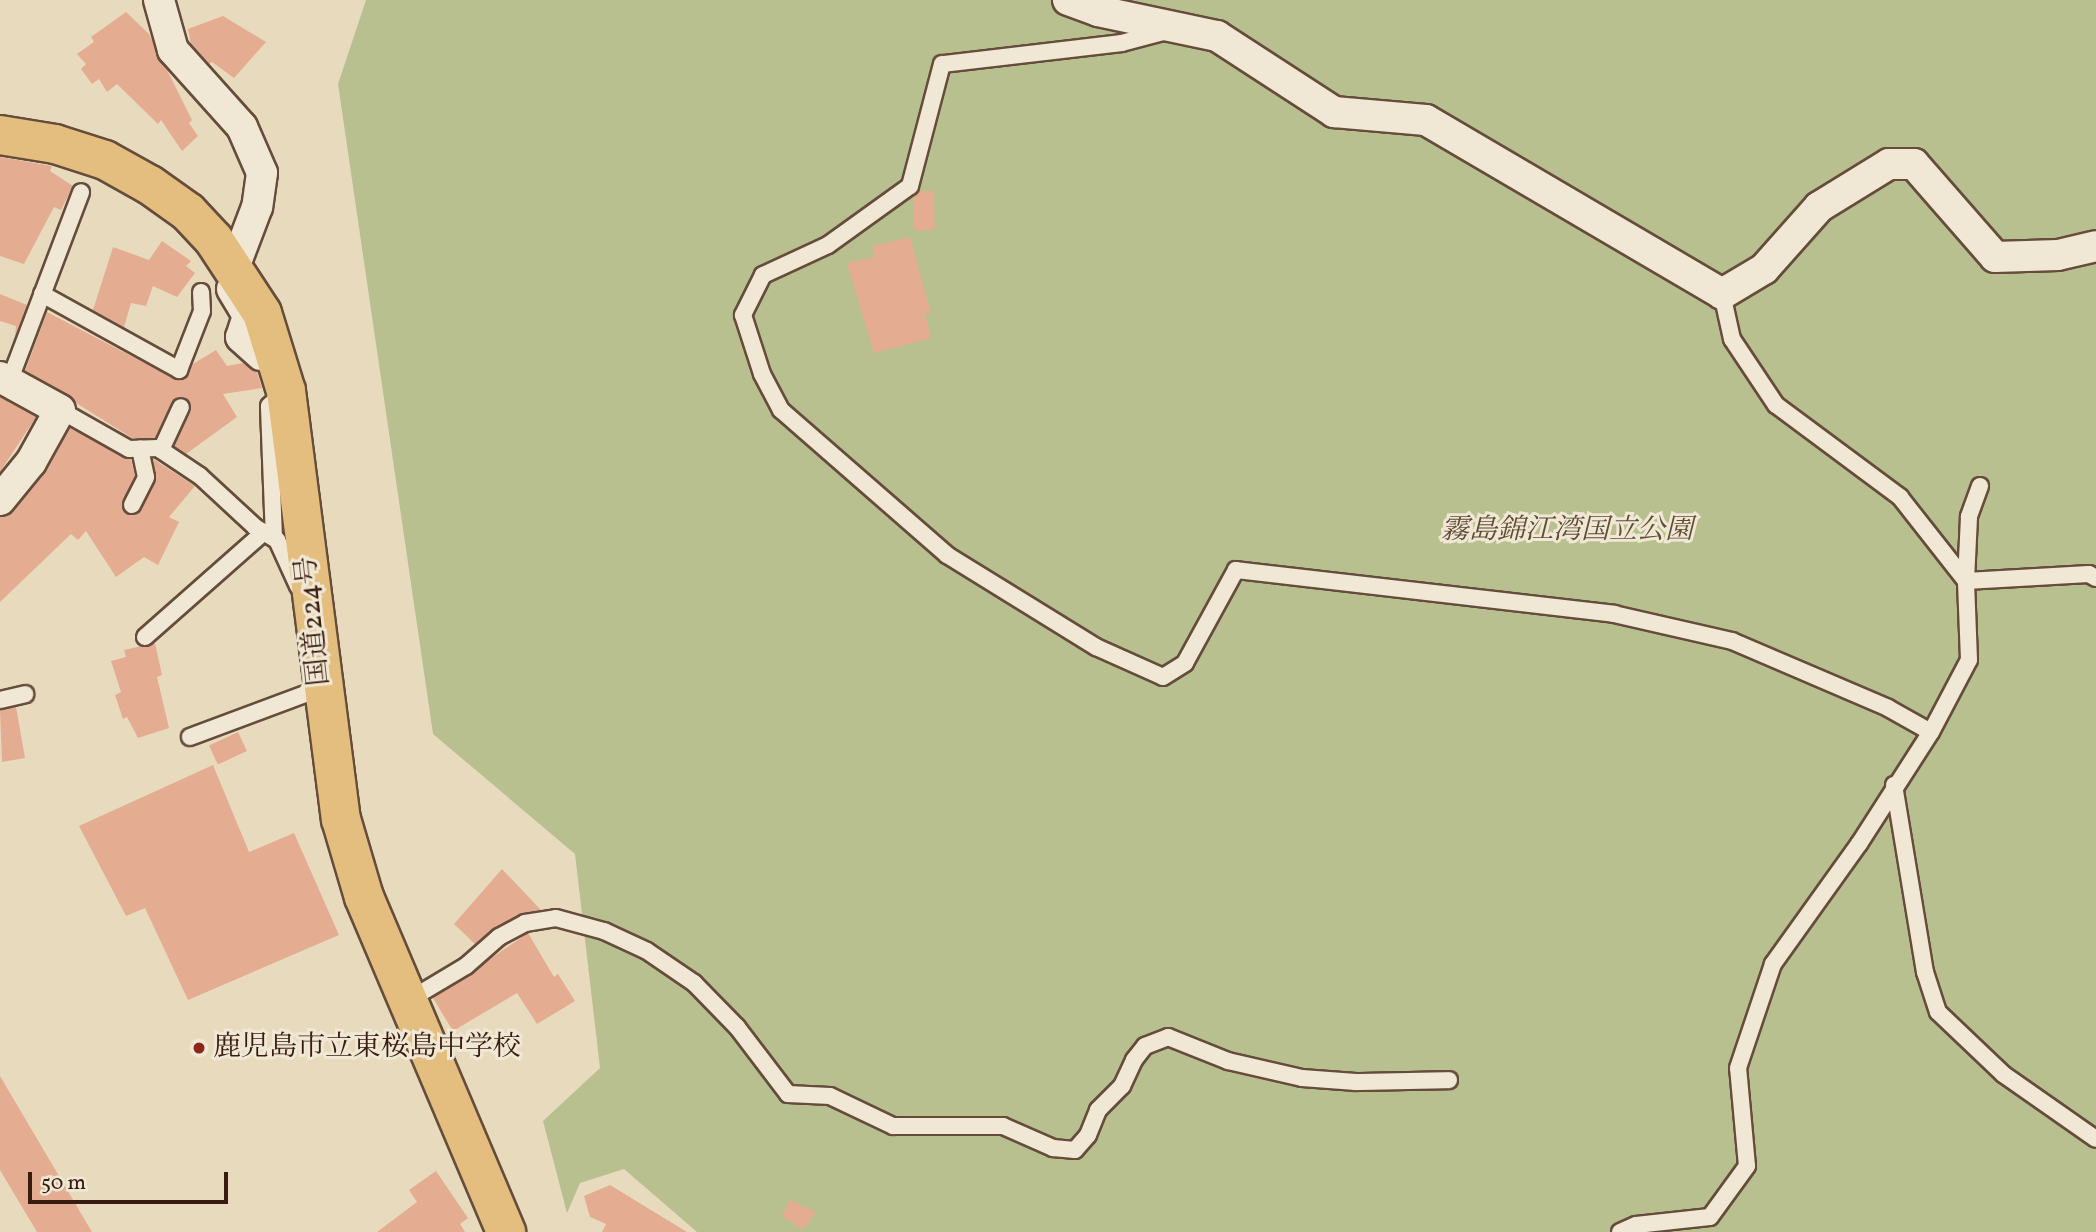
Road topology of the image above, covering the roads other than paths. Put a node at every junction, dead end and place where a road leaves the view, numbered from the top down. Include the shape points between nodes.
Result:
1 (159, 0) edge
2 (1068, 0) edge
3 (1180, 27) junction
4 (0, 135) edge
5 (81, 192) dead end
6 (2096, 246) edge
7 (224, 252) junction
8 (201, 292) dead end
9 (42, 294) junction
10 (1722, 294) junction
11 (246, 351) dead end
12 (5, 379) edge
13 (286, 391) junction
14 (181, 407) dead end
15 (60, 410) junction
16 (140, 449) junction
17 (162, 450) junction
18 (1980, 486) dead end
19 (0, 500) edge
20 (132, 505) dead end
21 (269, 535) junction
22 (2096, 578) edge
23 (1966, 581) junction
24 (313, 608) junction
25 (145, 637) dead end
26 (321, 688) junction
27 (25, 694) dead end
28 (0, 700) edge
29 (1931, 732) junction
30 (190, 737) dead end
31 (1894, 785) junction
32 (409, 1000) junction
33 (1450, 1080) dead end
34 (2096, 1139) edge
35 (1637, 1228) edge
36 (506, 1232) edge
37 (1620, 1232) edge

1 - 7 street via 173,50 242,127 262,173 257,207
2 - 3 street via 1098,11
3 - 10 street via 1217,36 1243,49 1294,90 1334,112 1426,120
3 - 29 lane via 1122,43 942,64 910,186 828,245 763,275 743,315 762,374 780,410 947,555 1097,647 1163,677 1185,663 1236,569 1614,614 1732,641 1888,708
4 - 7 highway, 国道224号 via 55,144 105,160 179,205
5 - 9 lane
6 - 10 street via 2058,255 1995,257 1914,164 1889,164 1819,207 1764,269
7 - 11 street via 214,269 248,316
7 - 13 highway, 国道224号 via 262,313
8 - 9 lane via 202,311 179,370
9 - 12 lane
10 - 23 lane via 1732,339 1776,405 1900,497
12 - 15 street
13 - 21 lane via 269,406
13 - 24 highway, 国道224号
14 - 17 lane
15 - 16 lane via 129,449
15 - 19 street via 31,462
16 - 17 lane
16 - 20 lane via 146,477
17 - 21 lane
18 - 23 lane via 1969,517
21 - 24 lane
21 - 25 lane
22 - 23 lane
23 - 29 lane via 1969,660
24 - 26 highway, 国道224号
26 - 30 lane
26 - 32 highway, 国道224号 via 341,819 364,897
27 - 28 lane
29 - 31 lane
31 - 34 lane via 1925,972 1938,1012 2003,1074
31 - 35 lane via 1859,844 1773,964 1738,1068 1747,1166 1710,1217
32 - 33 lane via 467,966 499,937 525,923 566,920 648,951 694,983 737,1027 789,1094 830,1096 893,1126 1003,1126 1053,1148 1074,1150 1088,1135 1098,1110 1122,1086 1133,1060 1145,1046 1168,1037 1228,1061 1302,1078
32 - 36 highway, 国道224号
35 - 37 lane

